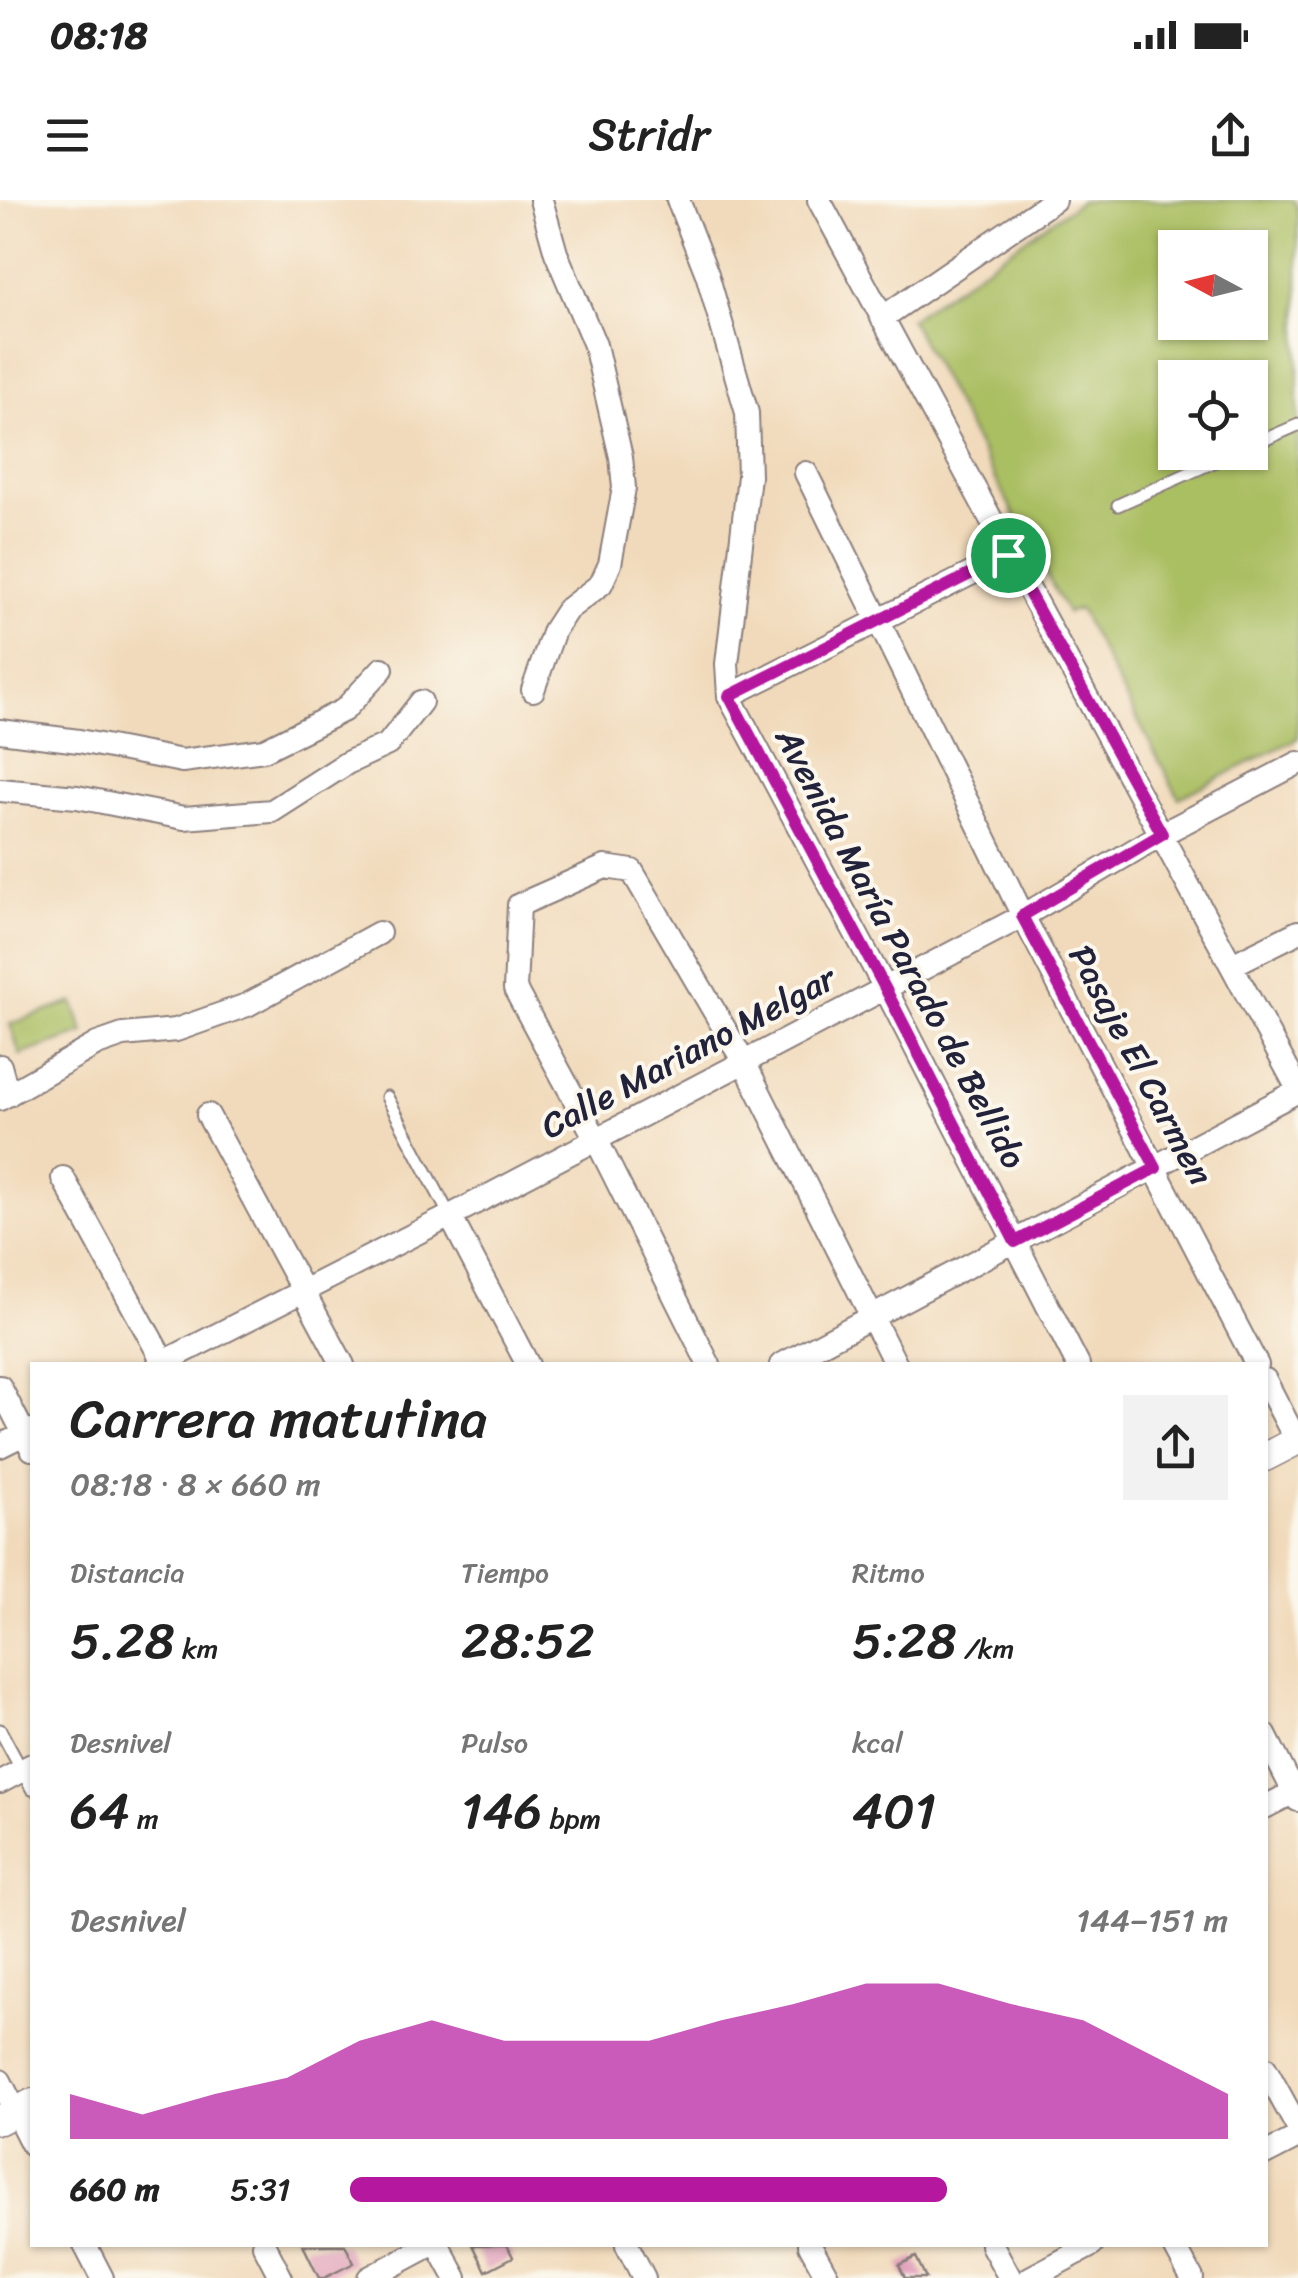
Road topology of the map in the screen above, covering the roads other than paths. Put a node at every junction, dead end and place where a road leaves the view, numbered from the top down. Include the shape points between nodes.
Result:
1 (541, 200) edge
2 (678, 200) edge
3 (819, 200) edge
4 (1054, 200) edge
5 (882, 318) junction
6 (1298, 425) edge
7 (1268, 438) edge
8 (1197, 470) edge
9 (806, 473) dead end
10 (1118, 506) dead end
11 (1008, 555) junction
12 (878, 621) junction
13 (382, 669) dead end
14 (532, 690) dead end
15 (729, 696) junction
16 (421, 702) dead end
17 (0, 731) edge
18 (1298, 763) edge
19 (0, 790) edge
20 (1162, 834) junction
21 (1022, 916) junction
22 (1298, 932) edge
23 (379, 933) dead end
24 (1232, 965) junction
25 (885, 988) junction
26 (744, 1062) junction
27 (0, 1066) edge
28 (1298, 1090) edge
29 (4, 1097) edge
30 (386, 1097) dead end
31 (208, 1115) dead end
32 (596, 1139) junction
33 (1156, 1168) junction
34 (63, 1178) dead end
35 (450, 1216) junction
36 (1015, 1242) junction
37 (302, 1292) junction
38 (871, 1317) junction
39 (161, 1362) edge
40 (166, 1362) edge
41 (341, 1362) edge
42 (526, 1362) edge
43 (708, 1362) edge
44 (786, 1362) edge
45 (894, 1362) edge
46 (1076, 1362) edge
47 (1255, 1362) edge
48 (1268, 1386) edge
49 (0, 1387) edge
50 (30, 1438) edge
51 (1297, 1441) edge
52 (0, 1446) edge
53 (1268, 1456) edge
54 (0, 1730) edge
55 (1268, 1741) edge
56 (29, 1775) edge
57 (0, 1782) edge
58 (1297, 1794) edge
59 (1268, 1806) edge
60 (1268, 2073) edge
61 (0, 2081) edge
62 (16, 2111) edge
63 (1298, 2128) edge
64 (1298, 2137) edge
65 (30, 2140) edge
66 (1268, 2152) edge
67 (86, 2247) edge
68 (265, 2247) edge
69 (430, 2247) edge
70 (435, 2247) edge
71 (627, 2247) edge
72 (811, 2247) edge
73 (993, 2247) edge
74 (1088, 2247) edge
75 (1175, 2247) edge
76 (102, 2278) edge
77 (281, 2278) edge
78 (369, 2278) edge
79 (456, 2278) edge
80 (644, 2278) edge
81 (828, 2278) edge
82 (1010, 2278) edge
83 (1030, 2278) edge
84 (1192, 2278) edge

1 - 14 street via 594,345 624,488 601,584 567,610
2 - 15 street, Avenida María Parado de Bellido via 747,413 749,476
3 - 5 street
4 - 5 street
5 - 11 street
6 - 7 lane
8 - 10 lane
9 - 12 street, Pasaje El Carmen
11 - 12 street
11 - 20 street
12 - 15 street
12 - 21 street, Pasaje El Carmen
13 - 17 street via 344,710 264,750 182,761
15 - 25 street, Avenida María Parado de Bellido
16 - 19 street via 388,744 272,811 184,818
18 - 20 street, Calle Mariano Melgar
20 - 21 street, Calle Mariano Melgar
20 - 24 street
21 - 25 street, Calle Mariano Melgar
21 - 33 street, Pasaje El Carmen
22 - 24 street
23 - 29 street via 247,1005 176,1030 97,1044
24 - 28 street
25 - 26 street, Calle Mariano Melgar
25 - 36 street, Avenida María Parado de Bellido
26 - 32 street, Calle Mariano Melgar
26 - 32 street via 632,872 605,867 519,906 515,989
26 - 38 street
27 - 29 street
28 - 33 street
30 - 35 lane
31 - 37 street
32 - 35 street, Calle Mariano Melgar
32 - 43 street
33 - 36 street
33 - 47 street, Pasaje El Carmen
34 - 39 street
35 - 37 street, Calle Mariano Melgar
35 - 42 street
36 - 38 street
36 - 46 street, Avenida María Parado de Bellido
37 - 40 street, Calle Mariano Melgar
37 - 41 street
38 - 44 street
38 - 45 street
48 - 51 street
49 - 50 street
50 - 52 street
51 - 53 street
54 - 56 lane
55 - 58 street
56 - 57 street
58 - 59 street
60 - 63 street
61 - 62 street
62 - 65 street
64 - 66 street
67 - 76 street
68 - 77 street
69 - 78 street
70 - 79 street
71 - 80 street
72 - 81 street
73 - 82 street
74 - 83 street
75 - 84 street

